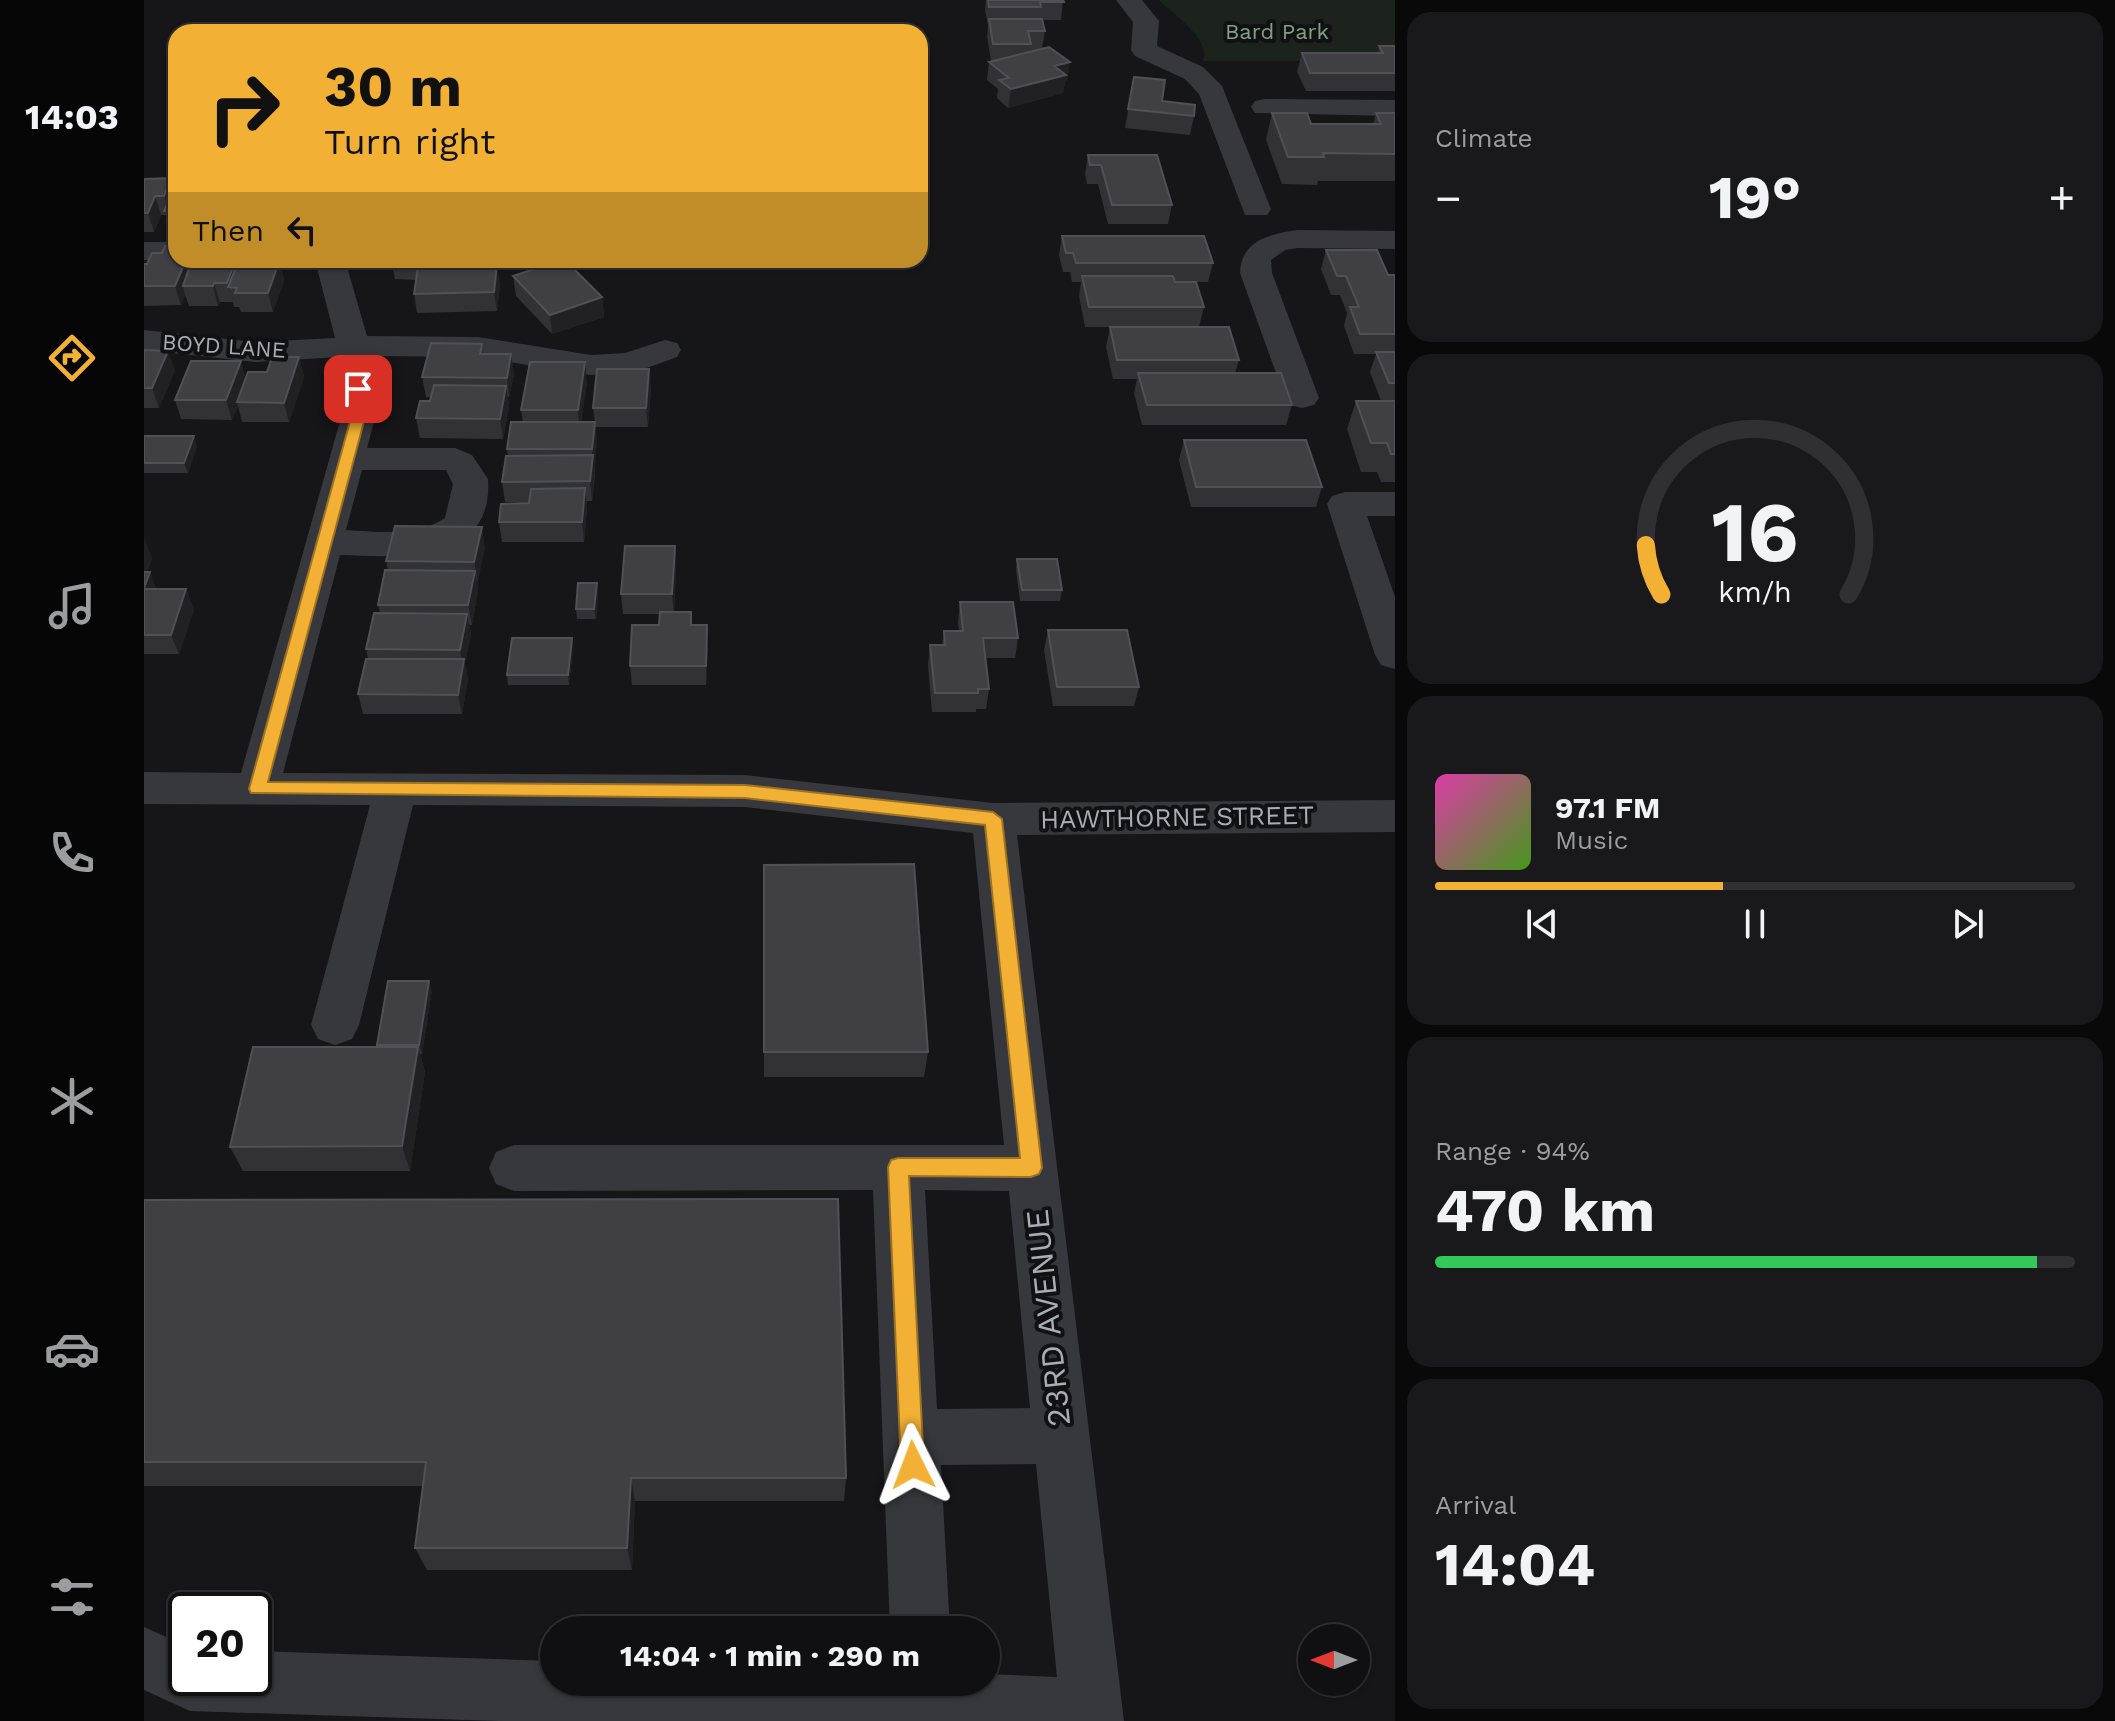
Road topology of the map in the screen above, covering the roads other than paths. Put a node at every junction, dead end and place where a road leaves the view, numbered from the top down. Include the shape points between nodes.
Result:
1 (1129, 0) edge
2 (1265, 107) dead end
3 (1395, 108) edge
4 (1256, 209) dead end
5 (1395, 240) edge
6 (144, 251) edge
7 (168, 251) edge
8 (332, 268) edge
9 (144, 340) edge
10 (351, 347) junction
11 (665, 350) dead end
12 (1302, 398) dead end
13 (347, 459) junction
14 (1395, 504) edge
15 (324, 542) junction
16 (1395, 655) edge
17 (144, 788) edge
18 (258, 789) junction
19 (395, 790) junction
20 (1395, 816) edge
21 (993, 819) junction
22 (335, 1025) dead end
23 (898, 1167) junction
24 (514, 1168) dead end
25 (1031, 1168) junction
26 (1061, 1436) junction
27 (911, 1437) junction
28 (919, 1616) edge
29 (144, 1658) edge
30 (540, 1686) edge
31 (952, 1696) edge
32 (1092, 1715) edge

1 - 4 street via 1146,21 1144,50 1194,73 1212,92
2 - 3 street
5 - 12 street via 1298,239 1276,242 1256,257 1256,273
6 - 7 street
8 - 10 street
9 - 10 street, BOYD LANE via 255,352
10 - 11 street, BOYD LANE via 478,347 591,365 629,363
10 - 13 street via 358,364 359,414
13 - 15 street
13 - 15 street via 455,459 469,470 472,485 462,524 425,541
14 - 16 street via 1345,504
15 - 18 street
17 - 18 street, HAWTHORNE STREET
18 - 19 street, HAWTHORNE STREET
19 - 21 street, HAWTHORNE STREET via 745,791
19 - 22 street
20 - 21 street, HAWTHORNE STREET
21 - 25 street, 23RD AVENUE
23 - 24 street
23 - 25 street
23 - 27 street
25 - 26 street, 23RD AVENUE
26 - 27 street
26 - 32 street, 23RD AVENUE
27 - 28 street
29 - 30 street via 190,1680
31 - 32 street

